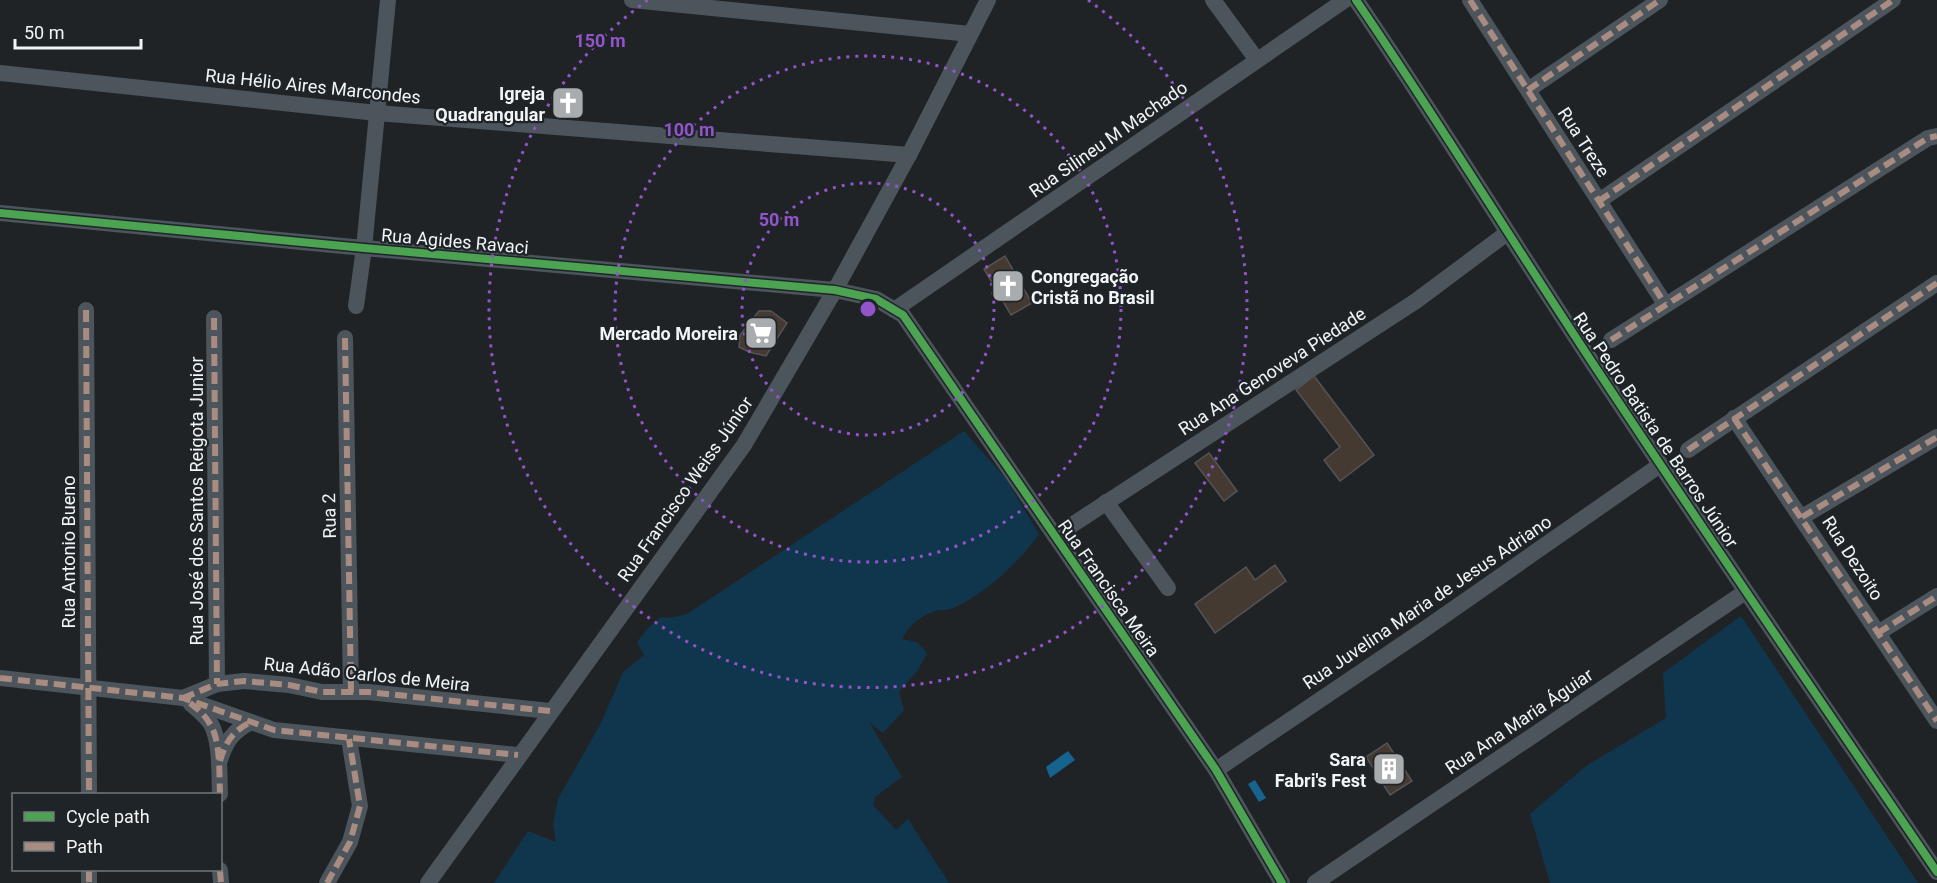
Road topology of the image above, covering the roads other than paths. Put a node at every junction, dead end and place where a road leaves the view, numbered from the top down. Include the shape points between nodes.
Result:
1 (388, 0) edge
2 (632, 0) edge
3 (988, 0) edge
4 (1213, 0) edge
5 (1345, 0) edge
6 (1356, 0) edge
7 (1470, 0) edge
8 (1659, 0) edge
9 (1893, 0) edge
10 (969, 34) junction
11 (1257, 60) junction
12 (0, 73) edge
13 (1528, 90) junction
14 (377, 113) junction
15 (1937, 136) edge
16 (909, 155) junction
17 (1599, 201) junction
18 (0, 213) edge
19 (1508, 233) junction
20 (364, 248) junction
21 (1937, 283) edge
22 (835, 290) junction
23 (1665, 304) junction
24 (357, 306) dead end
25 (86, 310) dead end
26 (899, 312) junction
27 (214, 318) dead end
28 (345, 338) dead end
29 (1611, 340) dead end
30 (1734, 418) junction
31 (1937, 437) edge
32 (1688, 450) dead end
33 (1660, 465) junction
34 (1106, 502) junction
35 (1802, 517) junction
36 (1054, 536) junction
37 (1168, 588) dead end
38 (1745, 592) junction
39 (1937, 596) edge
40 (1878, 633) junction
41 (0, 678) edge
42 (217, 684) junction
43 (88, 687) junction
44 (351, 692) junction
45 (183, 698) junction
46 (550, 711) junction
47 (1937, 721) edge
48 (251, 722) junction
49 (349, 739) junction
50 (518, 755) junction
51 (219, 764) junction
52 (1216, 770) junction
53 (89, 793) edge
54 (220, 793) edge
55 (1937, 872) edge
56 (327, 883) edge
57 (428, 883) edge
58 (1282, 883) edge
59 (1315, 883) edge

1 - 14 street
2 - 10 street
3 - 10 street, Rua Francisco Weiss Júnior
4 - 11 street
5 - 11 street, Rua Silineu M Machado
6 - 19 street, Rua Pedro Batista de Barros Júnior
7 - 13 street, Rua Treze
8 - 13 street
9 - 17 street
10 - 16 street, Rua Francisco Weiss Júnior
11 - 26 street, Rua Silineu M Machado
12 - 14 street, Rua Hélio Aires Marcondes
13 - 17 street, Rua Treze
14 - 16 street, Rua Hélio Aires Marcondes
14 - 20 street
15 - 23 street via 1928,138
16 - 22 street, Rua Francisco Weiss Júnior
17 - 23 street, Rua Treze
18 - 20 street, Rua Agides Ravaci
19 - 33 street, Rua Pedro Batista de Barros Júnior
19 - 34 street, Rua Ana Genoveva Piedade via 1416,301
20 - 22 street, Rua Agides Ravaci
20 - 24 street
21 - 30 street
22 - 26 street, Rua Agides Ravaci via 876,300
22 - 46 street, Rua Francisco Weiss Júnior via 744,446
23 - 29 street
25 - 43 street, Rua Antonio Bueno
26 - 36 street, Rua Francisca Meira
27 - 42 street, Rua José dos Santos Reigota Junior
28 - 44 street, Rua 2
30 - 32 street
30 - 35 street, Rua Dezoito
31 - 35 street
33 - 38 street, Rua Pedro Batista de Barros Júnior
33 - 52 street, Rua Juvelina Maria de Jesus Adriano
34 - 36 street, Rua Ana Genoveva Piedade
34 - 37 street
35 - 40 street, Rua Dezoito
36 - 52 street, Rua Francisca Meira
38 - 55 street, Rua Pedro Batista de Barros Júnior
38 - 59 street, Rua Ana Maria Águiar
39 - 40 street
40 - 47 street, Rua Dezoito
41 - 43 street, Rua Adão Carlos de Meira
42 - 44 street, Rua Adão Carlos de Meira via 244,681
42 - 45 street, Rua Adão Carlos de Meira
43 - 45 street, Rua Adão Carlos de Meira
43 - 53 street, Rua Antonio Bueno
44 - 46 street, Rua Adão Carlos de Meira
45 - 48 street, Rua Adão Carlos de Meira
45 - 51 street via 212,725
46 - 50 street, Rua Francisco Weiss Júnior
48 - 49 street, Rua Adão Carlos de Meira via 274,730
48 - 51 street via 225,744
49 - 50 street, Rua Adão Carlos de Meira
49 - 56 street via 360,806 350,842
50 - 57 street, Rua Francisco Weiss Júnior
51 - 54 street
52 - 58 street, Rua Francisca Meira

